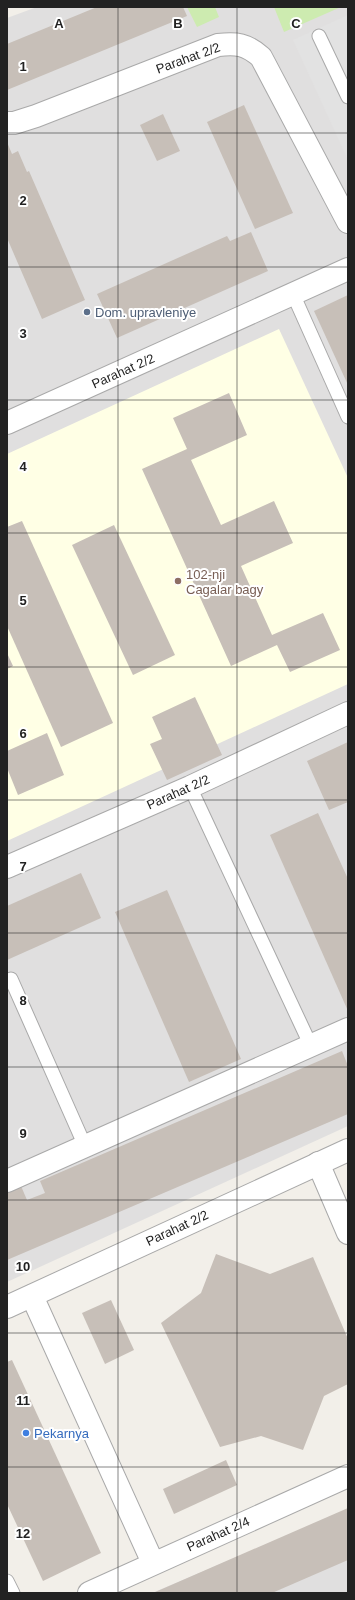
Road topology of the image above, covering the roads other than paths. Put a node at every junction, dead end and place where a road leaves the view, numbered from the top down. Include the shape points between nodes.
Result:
1 (319, 36) dead end
2 (348, 97) edge
3 (7, 123) edge
4 (348, 222) edge
5 (348, 269) edge
6 (293, 294) junction
7 (9, 417) edge
8 (348, 417) edge
9 (348, 713) edge
10 (190, 787) junction
11 (7, 867) edge
12 (11, 979) dead end
13 (348, 1029) edge
14 (311, 1046) junction
15 (85, 1146) junction
16 (348, 1150) edge
17 (318, 1163) junction
18 (7, 1181) edge
19 (348, 1233) edge
20 (32, 1296) junction
21 (7, 1307) edge
22 (348, 1476) edge
23 (153, 1563) junction
24 (7, 1581) edge
25 (13, 1593) edge
26 (89, 1593) edge

1 - 2 lane
3 - 4 street, Parahat 2/2 via 36,116 218,45 235,44 251,49 261,57
5 - 6 street, Parahat 2/2
6 - 7 street, Parahat 2/2
6 - 8 lane
9 - 10 street, Parahat 2/2
10 - 11 street, Parahat 2/2
10 - 14 lane
12 - 15 lane
13 - 14 street
14 - 15 street
15 - 18 street
16 - 17 street, Parahat 2/2
17 - 19 street
17 - 20 street, Parahat 2/2
20 - 21 street, Parahat 2/2
20 - 23 street
22 - 23 street, Parahat 2/4
23 - 26 street, Parahat 2/4
24 - 25 lane

